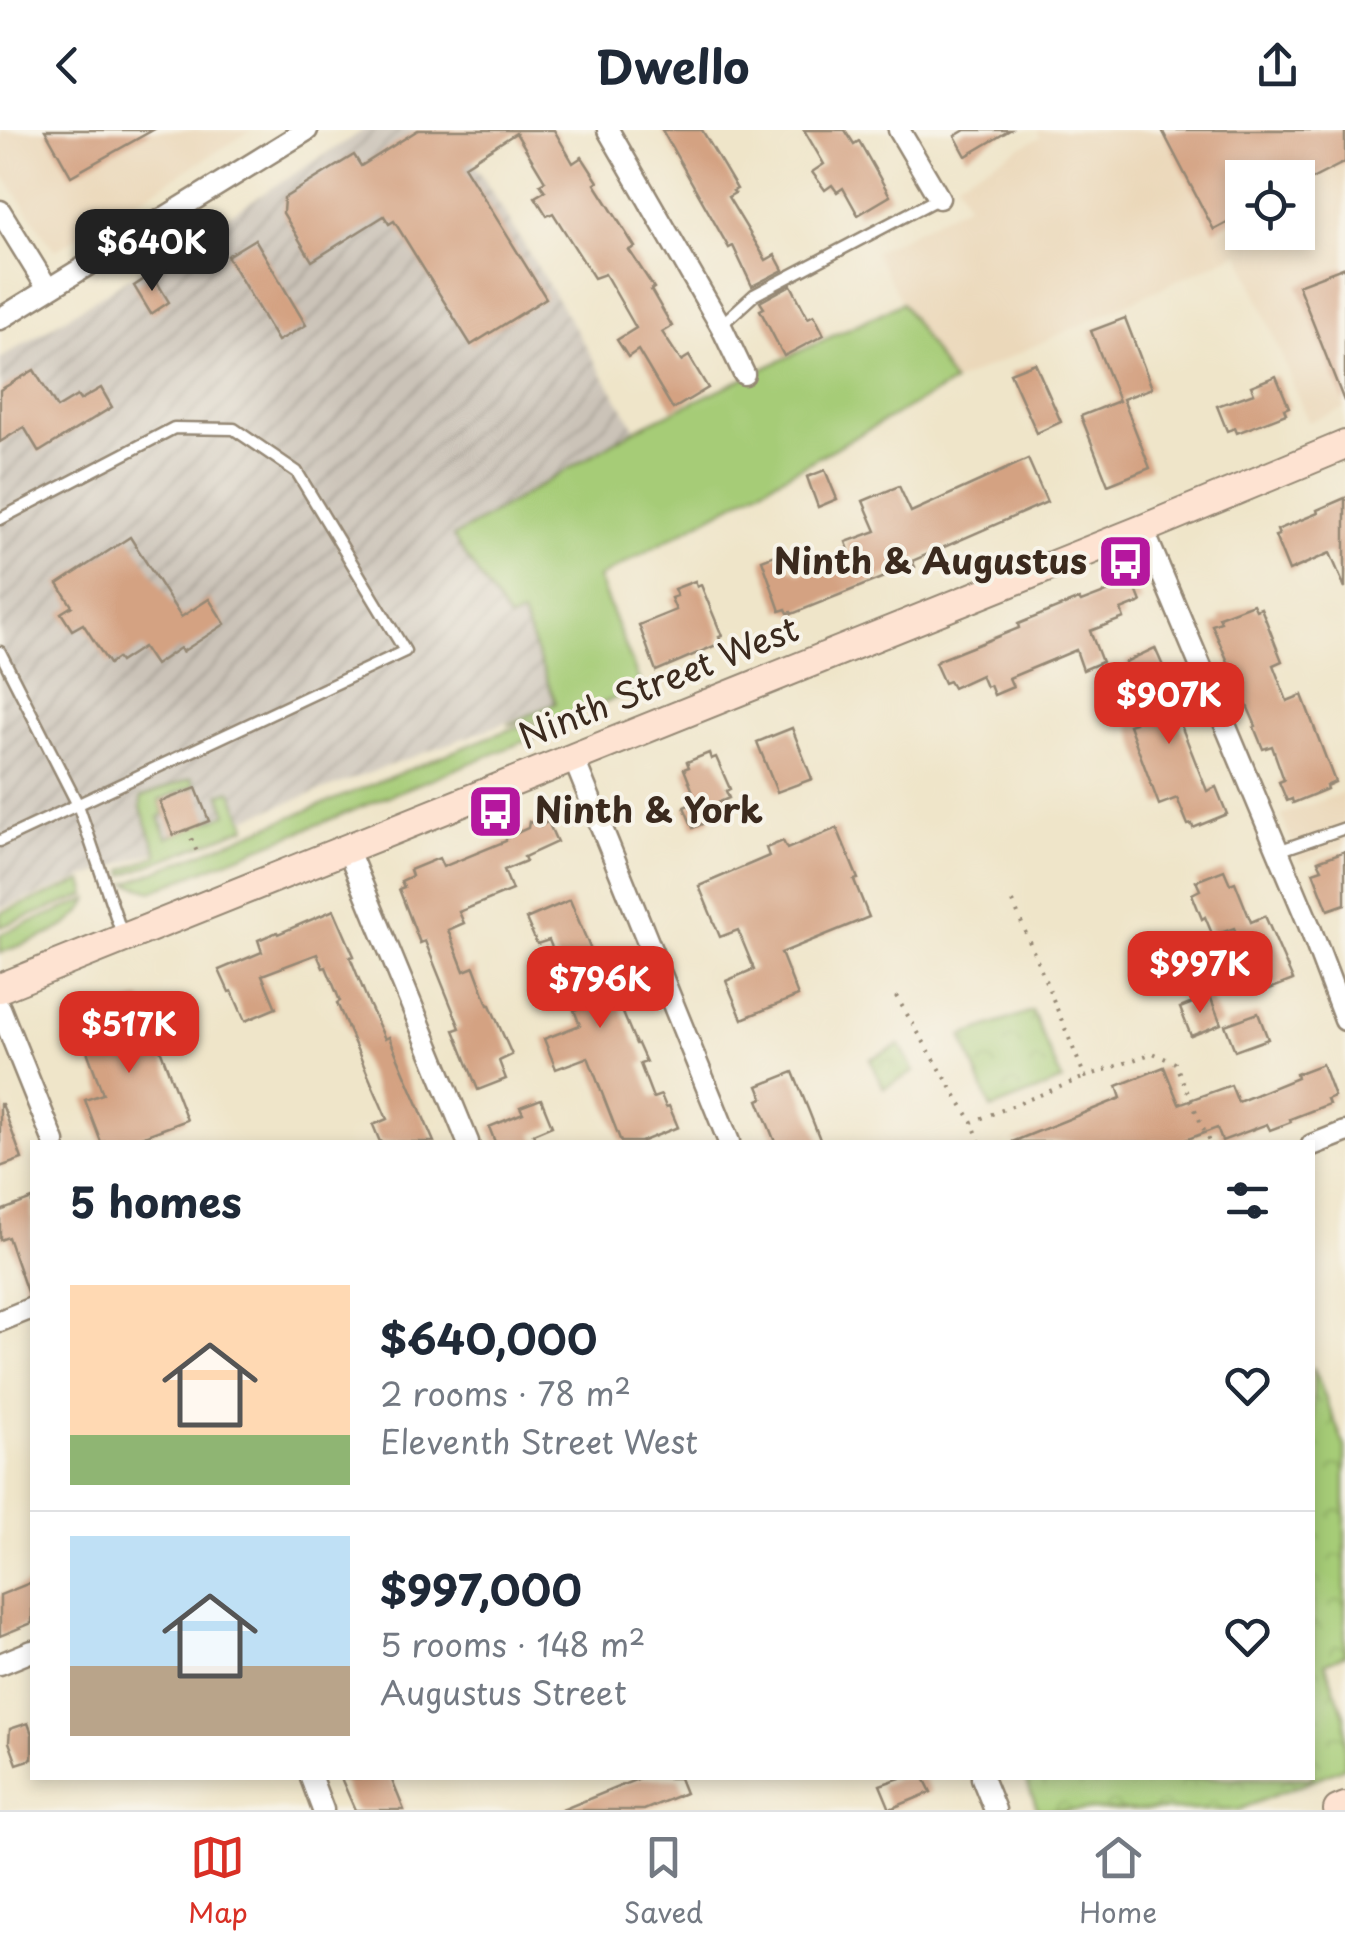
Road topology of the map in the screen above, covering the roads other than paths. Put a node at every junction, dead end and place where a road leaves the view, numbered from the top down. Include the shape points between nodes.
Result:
1 (307, 130) edge
2 (608, 130) edge
3 (899, 130) edge
4 (940, 198) joint
5 (0, 211) edge
6 (48, 290) junction
7 (0, 319) edge
8 (721, 326) junction
9 (744, 374) dead end
10 (1345, 444) edge
11 (0, 519) edge
12 (1143, 529) junction
13 (0, 652) edge
14 (573, 757) junction
15 (78, 804) junction
16 (1345, 828) edge
17 (0, 841) edge
18 (347, 848) junction
19 (1278, 851) junction
20 (124, 938) junction
21 (0, 988) edge
22 (0, 1008) edge
23 (1345, 1020) edge
24 (1345, 1132) edge
25 (53, 1140) edge
26 (467, 1140) edge
27 (727, 1140) edge
28 (1315, 1144) edge
29 (30, 1309) edge
30 (0, 1321) edge
31 (30, 1652) edge
32 (0, 1664) edge
33 (311, 1780) edge
34 (983, 1780) edge
35 (1345, 1807) edge
36 (323, 1810) edge
37 (995, 1810) edge
38 (1338, 1810) edge

1 - 6 street
2 - 8 street
3 - 4 street
4 - 8 lane via 754,295
5 - 6 street
6 - 7 street
8 - 9 street
10 - 12 main road, Ninth Street West
11 - 15 lane via 174,428 234,429 297,472 406,651
12 - 14 main road, Ninth Street West
12 - 19 street
13 - 15 lane
14 - 18 main road, Ninth Street West
14 - 27 street
15 - 17 lane
15 - 20 lane
16 - 19 lane
18 - 20 main road, Ninth Street West
18 - 26 street
19 - 23 street
20 - 21 main road, Ninth Street West
22 - 25 street
24 - 28 street
29 - 30 street
31 - 32 street
33 - 36 street
34 - 37 street
35 - 38 main road

